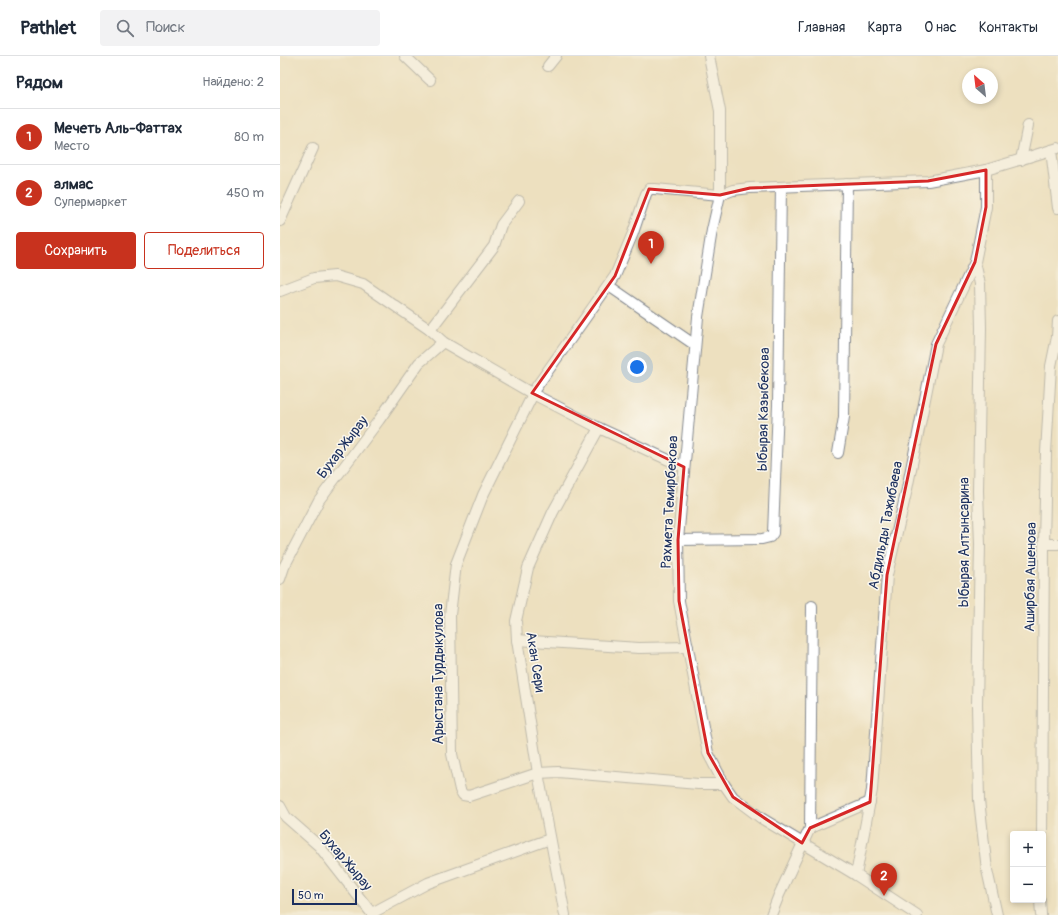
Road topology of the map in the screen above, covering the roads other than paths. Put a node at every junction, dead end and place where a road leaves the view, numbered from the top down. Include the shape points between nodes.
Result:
1 (405, 56) edge
2 (556, 56) edge
3 (709, 56) edge
4 (548, 66) dead end
5 (430, 80) dead end
6 (1028, 125) dead end
7 (313, 148) dead end
8 (1054, 149) edge
9 (1021, 160) junction
10 (986, 170) junction
11 (847, 184) junction
12 (781, 187) junction
13 (720, 195) junction
14 (519, 201) dead end
15 (1058, 208) edge
16 (280, 221) edge
17 (975, 262) junction
18 (609, 286) junction
19 (280, 291) edge
20 (1058, 321) edge
21 (430, 330) junction
22 (442, 342) junction
23 (695, 345) junction
24 (533, 393) junction
25 (600, 428) junction
26 (838, 453) dead end
27 (684, 467) junction
28 (678, 540) junction
29 (1044, 544) junction
30 (1058, 544) edge
31 (280, 577) edge
32 (812, 606) dead end
33 (518, 640) junction
34 (688, 647) junction
35 (538, 773) junction
36 (724, 784) junction
37 (870, 802) junction
38 (280, 806) edge
39 (810, 828) junction
40 (1042, 831) edge
41 (550, 839) junction
42 (802, 843) junction
43 (856, 875) junction
44 (1040, 903) edge
45 (372, 914) edge
46 (915, 914) edge
47 (565, 915) edge
48 (771, 915) edge
49 (997, 915) edge
50 (1041, 915) edge

1 - 5 street
2 - 4 street
3 - 13 street, Рахмета Темирбекова via 720,111
6 - 9 street
7 - 16 street
8 - 9 street
8 - 15 street
9 - 10 street
10 - 11 street via 928,180
10 - 17 street, Ыбырая Алтынсарина via 986,207
11 - 12 street
11 - 26 street via 844,417
12 - 13 street via 733,190
12 - 28 street, Ыбырая Казыбекова via 778,405 773,533 770,537 762,539
13 - 18 street, Арыстана Турдыкулова via 649,189
13 - 23 street, Рахмета Темирбекова via 712,230
14 - 21 street via 501,225 494,246
17 - 37 street, Абдильды Тажибаева via 936,344 887,575
17 - 49 street, Ыбырая Алтынсарина via 980,284 981,328 976,704 979,792 987,870
18 - 23 street
18 - 24 street, Арыстана Турдыкулова via 580,323
19 - 21 street via 314,278 335,276 363,284
20 - 29 street, Аширбая Ашенова via 1051,366
21 - 22 street
22 - 24 street
22 - 31 street, Бухар Жырау via 419,364 319,500
23 - 27 street, Рахмета Темирбекова
24 - 25 street
24 - 35 street, Арыстана Турдыкулова via 483,495 456,564 450,615 452,754 460,790 463,795 469,796
25 - 27 street
25 - 33 street, Акан Сери via 553,512 528,568 516,621
27 - 28 street, Рахмета Темирбекова
28 - 34 street, Рахмета Темирбекова via 679,600
29 - 30 street
29 - 40 street, Аширбая Ашенова
32 - 39 street
33 - 34 street via 639,648
33 - 35 street, Акан Сери
34 - 36 street, Рахмета Темирбекова via 708,753
35 - 36 street via 558,772
35 - 41 street, Акан Сери
36 - 42 street, Рахмета Темирбекова via 733,797
37 - 39 street
37 - 43 street, Абдильды Тажибаева
38 - 45 street, Бухар Жырау via 286,817 319,846
39 - 42 street
41 - 45 street via 428,883
41 - 47 street, Акан Сери
42 - 43 street, Рахмета Темирбекова
42 - 48 street
43 - 46 street, Рахмета Темирбекова
44 - 50 street

